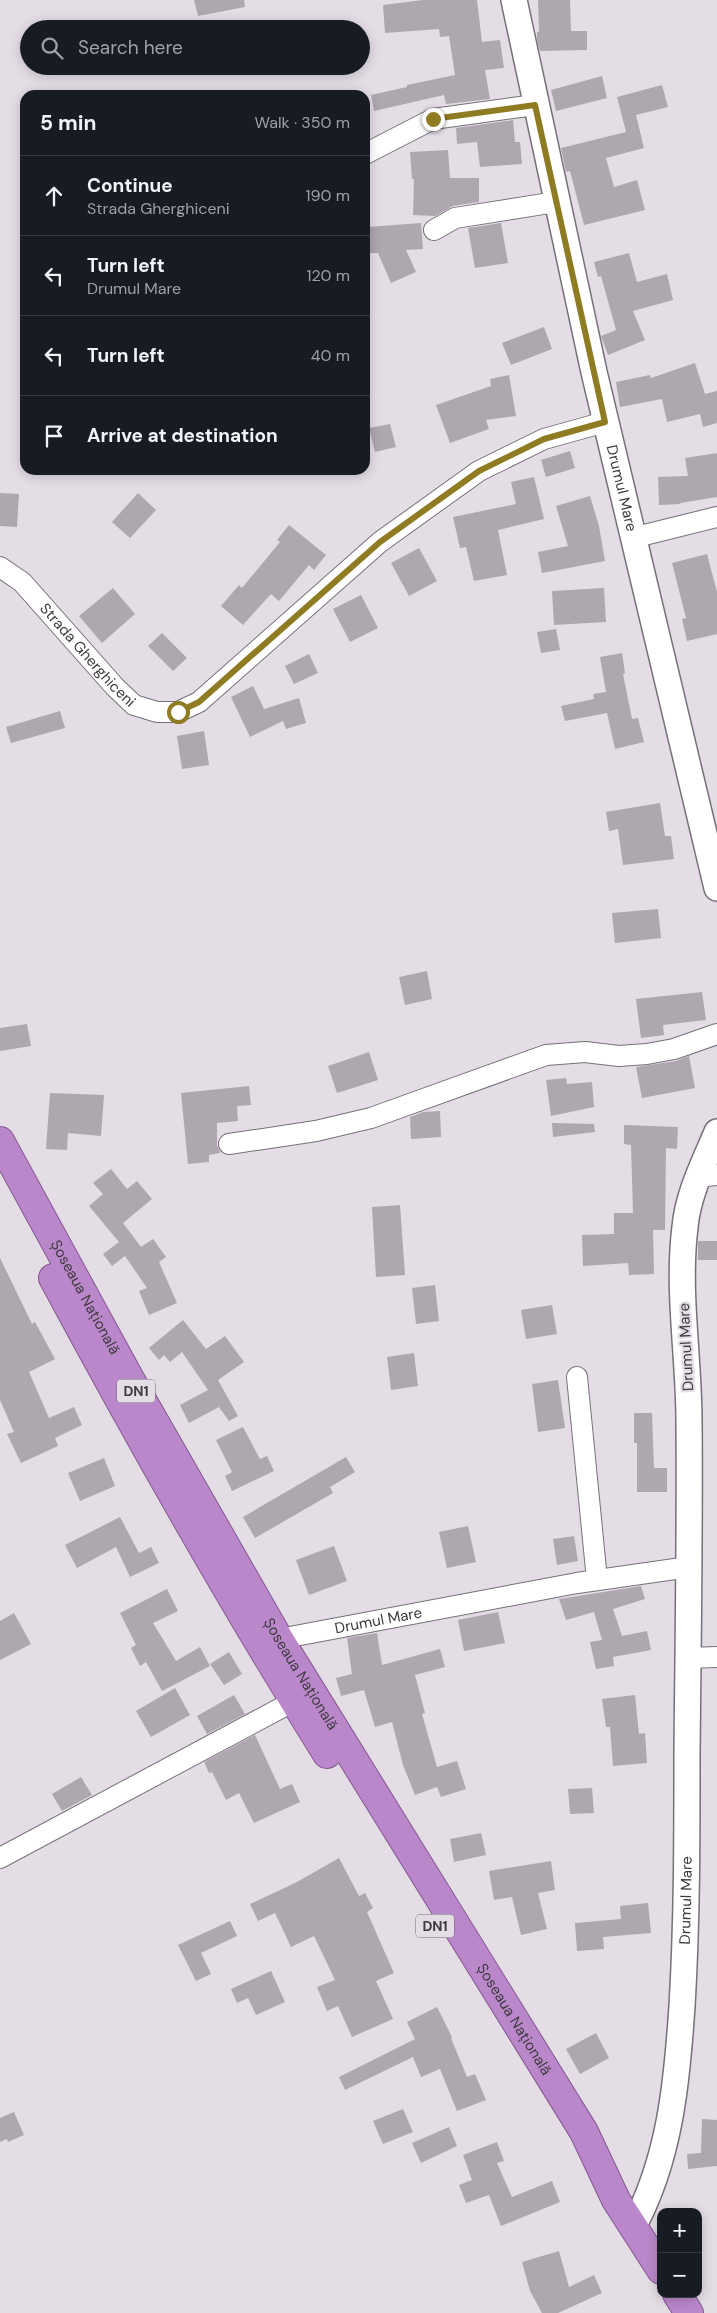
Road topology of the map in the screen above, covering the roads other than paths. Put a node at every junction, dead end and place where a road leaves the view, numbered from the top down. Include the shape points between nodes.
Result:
1 (514, 0) edge
2 (535, 105) junction
3 (370, 151) edge
4 (556, 202) junction
5 (434, 230) dead end
6 (605, 422) junction
7 (717, 517) edge
8 (632, 538) junction
9 (0, 567) edge
10 (716, 877) edge
11 (717, 1034) edge
12 (717, 1132) edge
13 (0, 1141) edge
14 (229, 1144) dead end
15 (708, 1176) edge
16 (0, 1180) edge
17 (577, 1377) dead end
18 (689, 1567) junction
19 (597, 1580) junction
20 (279, 1639) junction
21 (717, 1657) edge
22 (689, 1658) junction
23 (294, 1701) junction
24 (0, 1858) edge
25 (616, 2200) junction
26 (633, 2227) junction
27 (657, 2264) edge

1 - 2 street, Drumul Mare
2 - 3 street via 433,119
2 - 4 street, Drumul Mare
4 - 5 street via 455,218
4 - 6 street, Drumul Mare
6 - 8 street, Drumul Mare
6 - 9 street, Strada Gherghiceni via 544,439 479,471 380,542 199,702 178,712 157,712 134,705 22,582
7 - 8 street
8 - 10 street, Drumul Mare
11 - 14 street via 674,1049 647,1054 619,1056 585,1052 546,1055 371,1118 316,1131
12 - 15 street, Drumul Mare
13 - 20 highway, Șoseaua Națională / DN1 via 130,1380
15 - 18 street, Drumul Mare via 685,1226 682,1262 689,1409
16 - 23 highway, Șoseaua Națională / DN1 via 112,1388
17 - 19 street
18 - 19 street, Drumul Mare
18 - 22 street, Drumul Mare
19 - 20 street, Drumul Mare
20 - 25 highway, Șoseaua Națională / DN1 via 584,2132
21 - 22 street
22 - 26 street, Drumul Mare via 686,1882 679,2053 663,2152 653,2187
23 - 24 street
23 - 25 highway, Șoseaua Națională / DN1 via 570,2142
25 - 26 highway, Șoseaua Națională / DN1
26 - 27 highway, Șoseaua Națională / DN1

